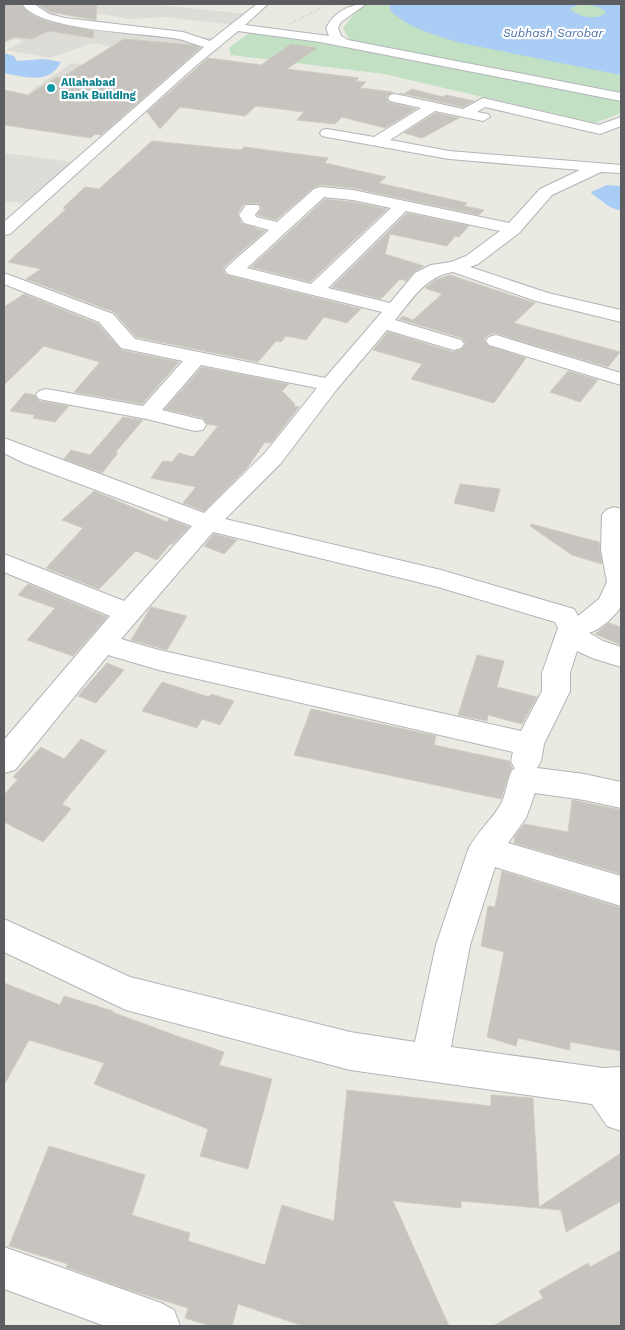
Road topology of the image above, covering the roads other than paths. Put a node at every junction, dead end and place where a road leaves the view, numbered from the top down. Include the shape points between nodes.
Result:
1 (27, 4) edge
2 (264, 4) edge
3 (361, 4) edge
4 (232, 29) junction
5 (214, 30) dead end
6 (345, 43) junction
7 (213, 46) junction
8 (464, 97) dead end
9 (395, 98) dead end
10 (621, 98) edge
11 (483, 102) junction
12 (433, 106) junction
13 (465, 113) junction
14 (492, 119) dead end
15 (621, 121) edge
16 (327, 133) dead end
17 (378, 141) junction
18 (611, 167) edge
19 (402, 206) junction
20 (252, 208) dead end
21 (281, 228) junction
22 (512, 229) junction
23 (4, 230) edge
24 (454, 267) junction
25 (4, 278) edge
26 (315, 290) junction
27 (387, 315) junction
28 (621, 316) edge
29 (496, 340) dead end
30 (454, 344) dead end
31 (196, 358) junction
32 (621, 379) edge
33 (330, 385) junction
34 (60, 392) dead end
35 (148, 413) junction
36 (195, 425) dead end
37 (4, 445) edge
38 (614, 515) dead end
39 (208, 523) junction
40 (4, 562) edge
41 (128, 613) junction
42 (570, 630) junction
43 (104, 644) junction
44 (621, 657) edge
45 (529, 744) junction
46 (4, 762) edge
47 (523, 780) junction
48 (621, 795) edge
49 (484, 850) junction
50 (621, 891) edge
51 (4, 935) edge
52 (429, 1063) junction
53 (615, 1095) edge
54 (4, 1268) edge
55 (158, 1326) edge

1 - 7 street via 45,16 92,26 190,30 198,42
2 - 4 street
3 - 6 street via 336,20 332,28 336,38
4 - 5 street
4 - 6 street
4 - 7 street
6 - 10 street
7 - 23 street
8 - 11 street
9 - 12 street
11 - 13 street
11 - 15 street via 600,130
12 - 13 street
12 - 17 street
13 - 14 street
16 - 17 street
17 - 18 street via 449,155
18 - 22 street via 546,192
19 - 21 street via 353,195 320,192
19 - 22 street
19 - 26 street
20 - 21 street via 247,215 250,220
21 - 26 street via 234,270
22 - 24 street via 472,260
24 - 27 street via 427,272
24 - 28 street via 542,297
25 - 31 street via 106,318 128,344
26 - 27 street
27 - 30 street
27 - 33 street
29 - 32 street
31 - 33 street
31 - 35 street
33 - 39 street via 273,458
34 - 35 street
35 - 36 street
37 - 39 street
38 - 42 street via 613,550 620,582 609,605 586,624
39 - 41 street
39 - 42 street via 441,578 565,616
40 - 41 street
41 - 43 street
42 - 44 street via 587,647
42 - 45 street via 556,673 556,692
43 - 45 street via 159,660
43 - 46 street
45 - 47 street
47 - 48 street
47 - 49 street via 515,810
49 - 50 street
49 - 52 street via 453,945
51 - 52 street via 126,993 350,1051
52 - 53 street
54 - 55 street via 145,1318

